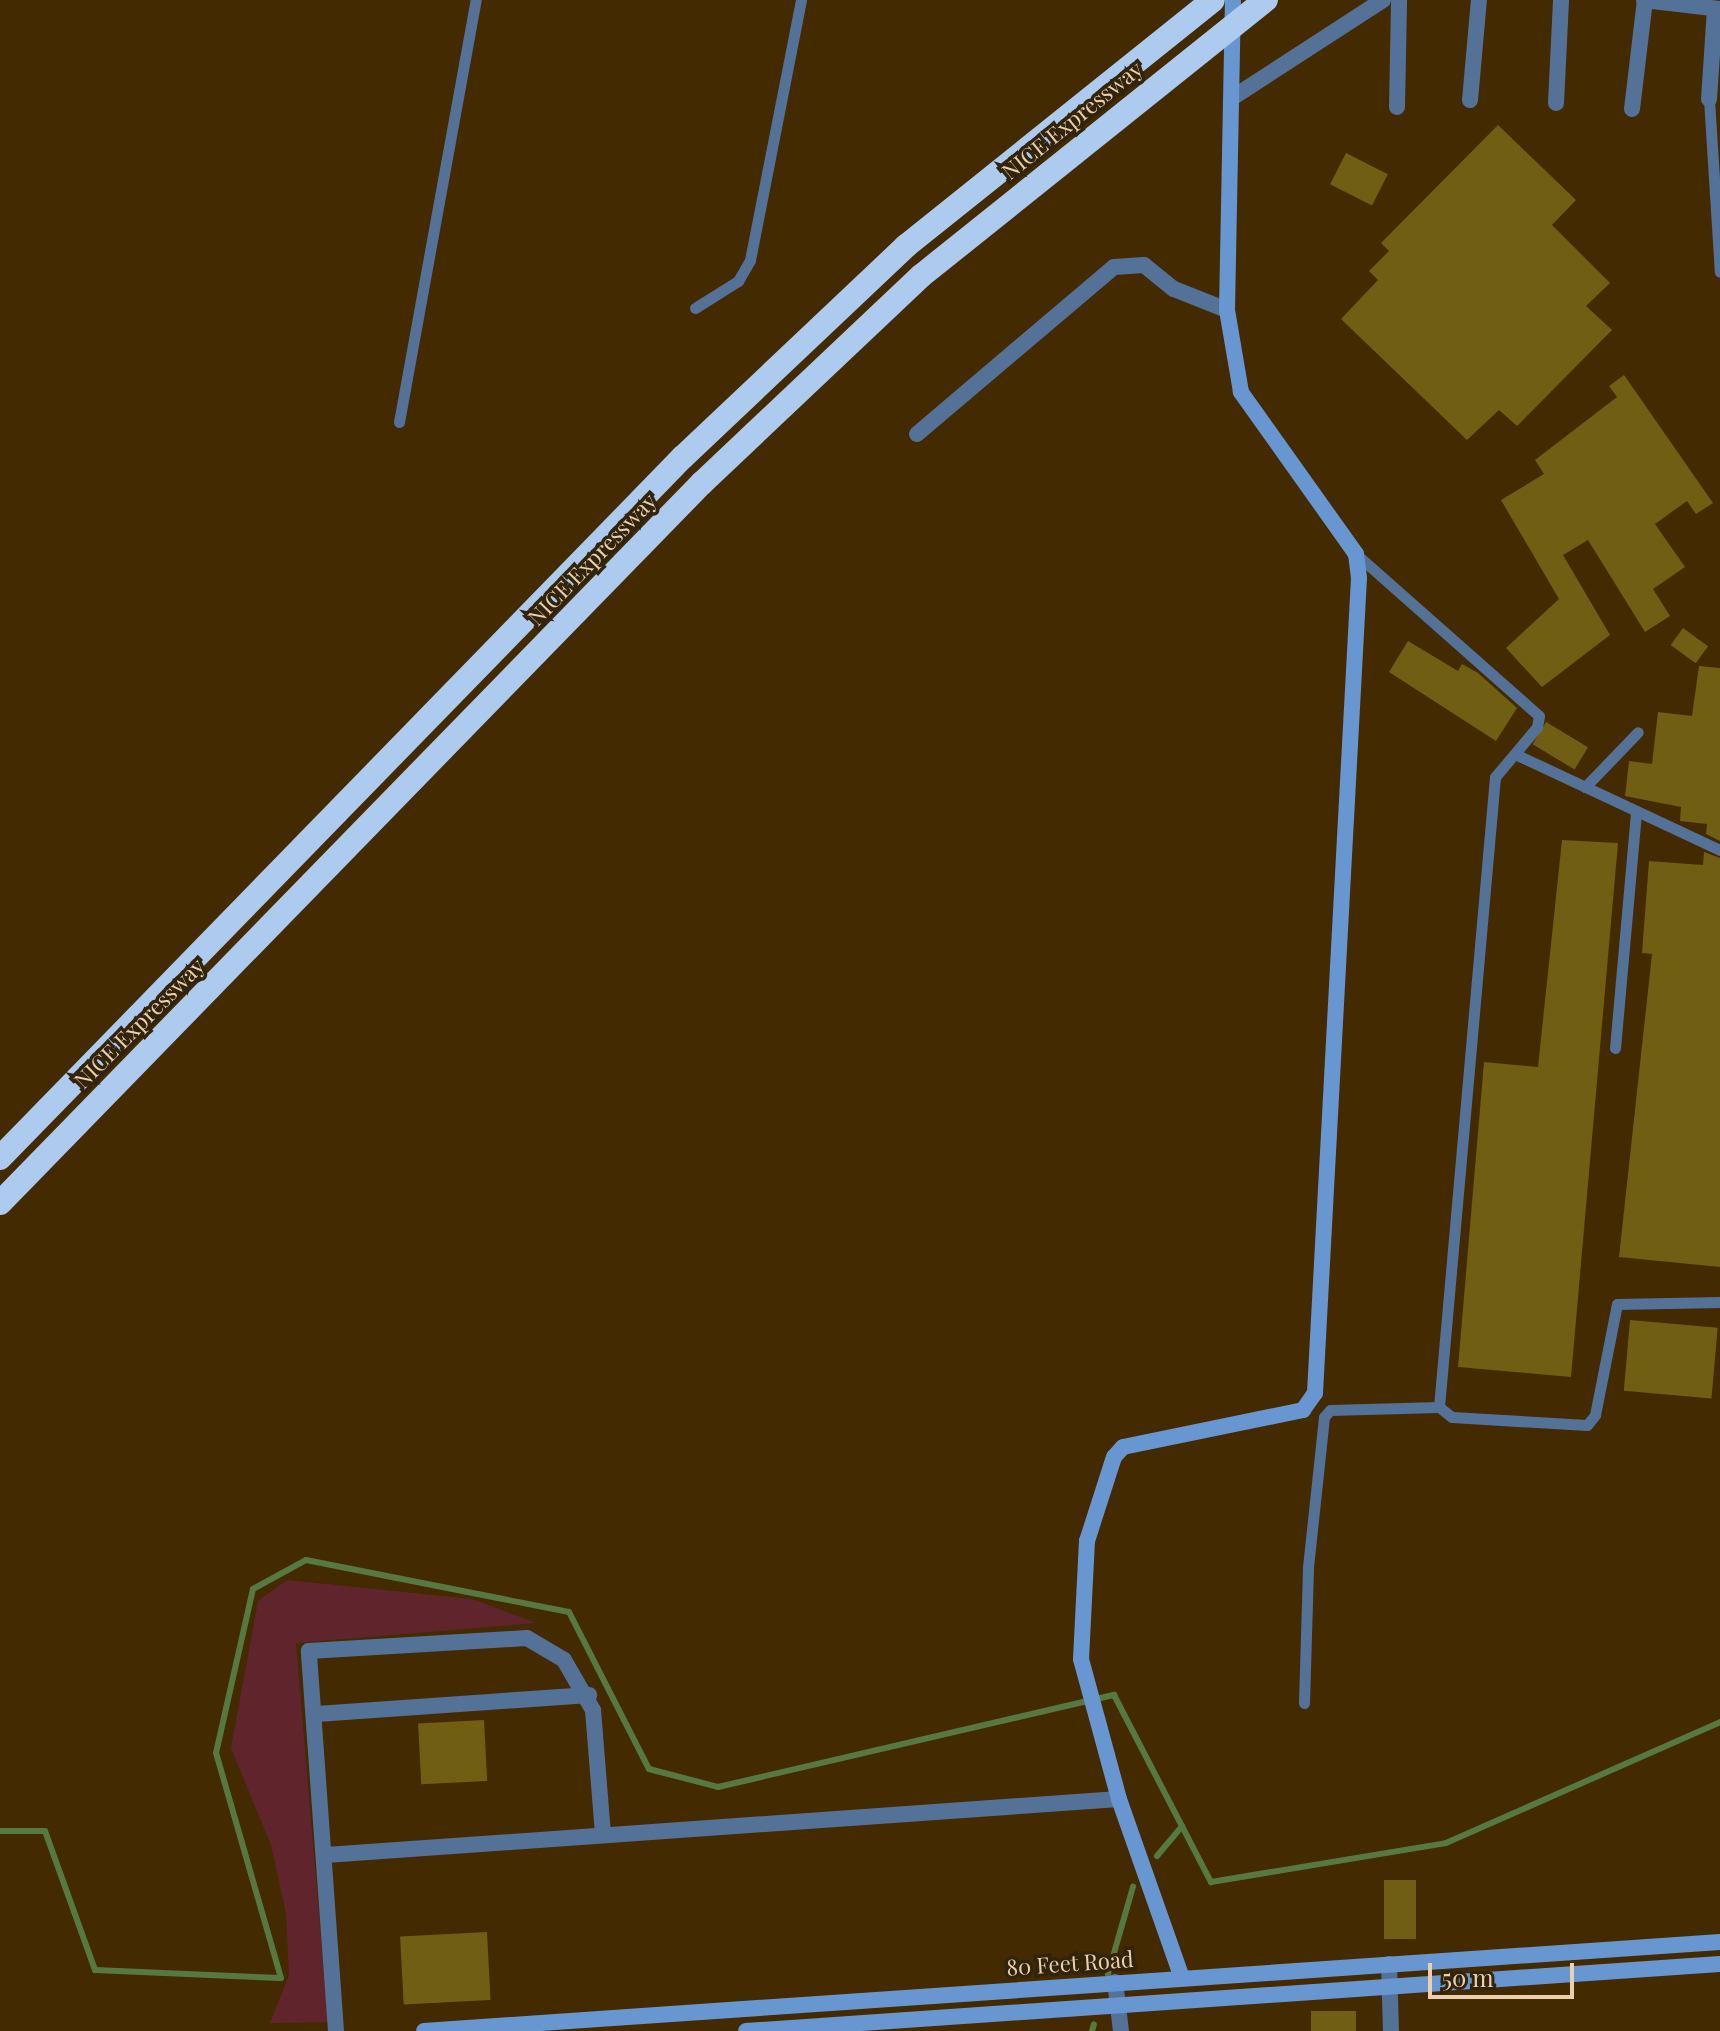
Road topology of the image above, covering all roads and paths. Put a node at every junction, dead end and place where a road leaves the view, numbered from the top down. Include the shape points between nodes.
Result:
1 (476, 0) edge
2 (801, 0) edge
3 (1213, 0) edge
4 (1233, 0) edge
5 (1266, 0) edge
6 (1383, 0) edge
7 (1399, 0) edge
8 (1479, 0) edge
9 (1561, 0) edge
10 (1644, 0) edge
11 (1717, 9) edge
12 (1232, 98) junction
13 (1709, 99) joint
14 (1470, 100) dead end
15 (1556, 103) dead end
16 (1397, 107) dead end
17 (1632, 109) dead end
18 (1720, 272) edge
19 (695, 308) dead end
20 (1227, 310) junction
21 (399, 422) dead end
22 (917, 434) dead end
23 (1356, 554) junction
24 (1638, 732) dead end
25 (1515, 754) junction
26 (1585, 787) junction
27 (1636, 811) junction
28 (1720, 850) edge
29 (1615, 1048) dead end
30 (0, 1158) edge
31 (0, 1203) edge
32 (1720, 1302) edge
33 (1439, 1407) junction
34 (589, 1695) junction
35 (1304, 1703) dead end
36 (317, 1714) junction
37 (1119, 1799) junction
38 (603, 1834) junction
39 (326, 1855) junction
40 (1720, 1942) edge
41 (1389, 1964) junction
42 (1720, 1964) edge
43 (1182, 1978) junction
44 (1115, 1982) junction
45 (1389, 1987) junction
46 (1119, 2005) junction
47 (336, 2031) edge
48 (424, 2031) edge
49 (746, 2031) edge
50 (1121, 2031) edge
51 (1391, 2031) edge

1 - 21 lane
2 - 19 lane via 750,260 738,281
3 - 30 highway, NICE Expressway via 906,246 683,457
4 - 12 main road via 1228,77
5 - 31 highway, NICE Expressway via 921,276 702,483
6 - 12 street
7 - 16 street
8 - 14 street
9 - 15 street
10 - 11 street
10 - 17 street
11 - 13 street
12 - 20 main road
13 - 18 lane
20 - 22 street via 1174,289 1144,265 1114,267
20 - 23 main road via 1244,402
23 - 25 lane via 1536,708 1537,727
23 - 37 main road via 1315,1393 1303,1410 1129,1443 1117,1453 1087,1541 1078,1632 1087,1689
24 - 26 lane
25 - 26 lane
25 - 33 lane via 1495,777
26 - 27 lane
27 - 28 lane
27 - 29 lane
32 - 33 lane via 1617,1304 1595,1415 1587,1425 1452,1417
33 - 35 lane via 1330,1410 1324,1417 1308,1567
34 - 36 street
34 - 36 street via 570,1666 527,1638 309,1651
34 - 38 street
36 - 39 street
37 - 38 street
37 - 43 main road
38 - 39 street
39 - 47 street
40 - 41 main road, 80 Feet Road
41 - 43 main road, 80 Feet Road
41 - 45 street
42 - 45 main road, 80 Feet Road
43 - 44 main road, 80 Feet Road
44 - 46 street
44 - 48 main road, 80 Feet Road
45 - 46 main road, 80 Feet Road
45 - 51 street
46 - 49 main road, 80 Feet Road
46 - 50 street

